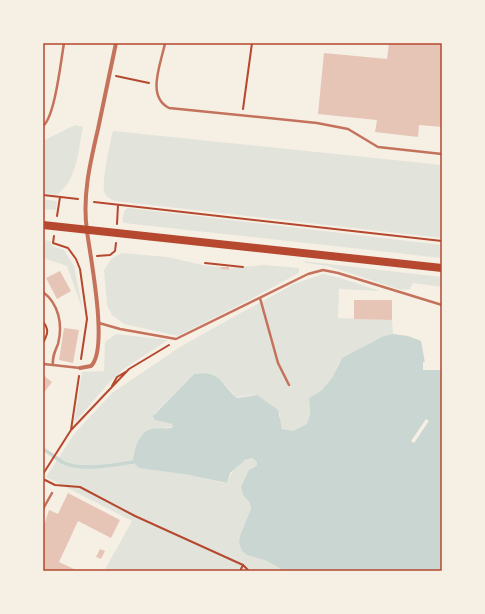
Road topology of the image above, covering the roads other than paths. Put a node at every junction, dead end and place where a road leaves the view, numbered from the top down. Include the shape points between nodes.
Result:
1 (64, 43) edge
2 (116, 43) edge
3 (165, 43) edge
4 (43, 126) edge
5 (442, 154) edge
6 (43, 225) edge
7 (86, 230) junction
8 (442, 268) edge
9 (43, 292) edge
10 (260, 298) junction
11 (442, 305) edge
12 (98, 323) junction
13 (43, 364) edge
14 (53, 365) junction
15 (80, 368) joint
16 (289, 385) dead end
17 (52, 493) dead end
18 (43, 510) edge

1 - 4 lane via 55,98 47,123
2 - 7 street via 89,167 85,200
3 - 5 lane via 156,89 163,105 169,108 317,123 348,129 378,147
6 - 7 main road
7 - 8 main road
7 - 12 street
9 - 14 lane via 50,297 57,309 60,324
10 - 11 lane via 308,274 323,270 338,272
10 - 12 lane via 176,339
10 - 16 lane via 278,363
12 - 15 street via 95,360 91,366
13 - 14 lane
14 - 15 lane
17 - 18 lane

